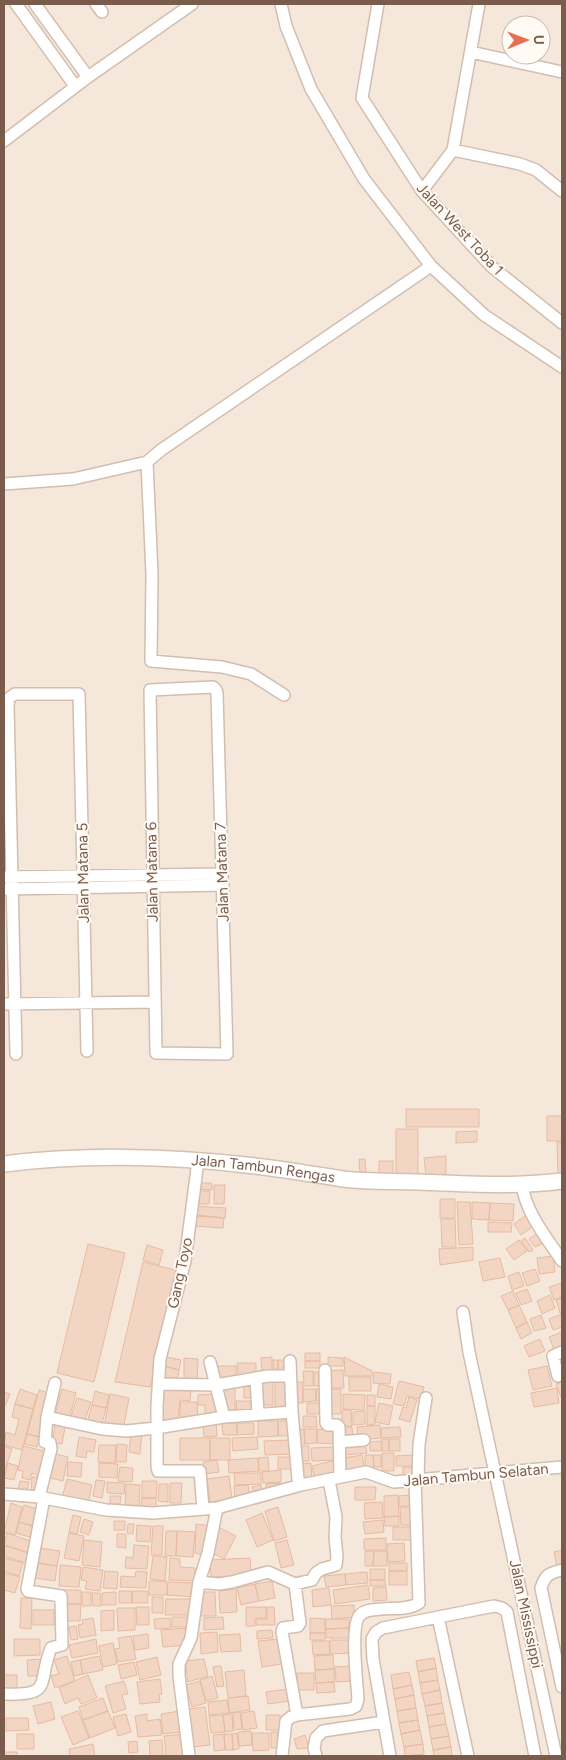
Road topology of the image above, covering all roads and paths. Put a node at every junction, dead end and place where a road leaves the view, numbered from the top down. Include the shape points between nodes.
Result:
1 (16, 4) edge
2 (36, 4) edge
3 (192, 4) edge
4 (281, 4) edge
5 (378, 4) edge
6 (479, 4) edge
7 (470, 52) junction
8 (562, 72) edge
9 (88, 77) junction
10 (75, 86) junction
11 (4, 141) edge
12 (453, 150) junction
13 (422, 191) junction
14 (562, 191) edge
15 (431, 266) junction
16 (562, 323) edge
17 (562, 367) edge
18 (147, 462) junction
19 (4, 484) edge
20 (150, 690) joint
21 (284, 695) dead end
22 (83, 876) junction
23 (8, 877) edge
24 (223, 880) junction
25 (152, 881) junction
26 (83, 888) junction
27 (8, 889) edge
28 (155, 1002) junction
29 (86, 1003) junction
30 (9, 1004) edge
31 (87, 1051) dead end
32 (16, 1054) dead end
33 (156, 1054) joint
34 (4, 1164) edge
35 (197, 1171) junction
36 (562, 1181) edge
37 (523, 1190) junction
38 (562, 1261) edge
39 (463, 1312) dead end
40 (562, 1352) edge
41 (290, 1361) dead end
42 (210, 1362) dead end
43 (325, 1370) dead end
44 (290, 1376) junction
45 (558, 1376) dead end
46 (256, 1378) junction
47 (55, 1383) dead end
48 (159, 1384) junction
49 (216, 1385) junction
50 (426, 1398) dead end
51 (292, 1412) junction
52 (258, 1414) junction
53 (224, 1416) junction
54 (47, 1418) junction
55 (156, 1428) junction
56 (364, 1440) dead end
57 (339, 1442) junction
58 (562, 1467) edge
59 (496, 1472) junction
60 (335, 1479) junction
61 (417, 1480) junction
62 (301, 1485) junction
63 (4, 1494) edge
64 (41, 1497) junction
65 (217, 1508) junction
66 (203, 1509) junction
67 (562, 1570) edge
68 (199, 1582) junction
69 (295, 1584) junction
70 (438, 1618) junction
71 (562, 1687) edge
72 (4, 1694) edge
73 (298, 1715) junction
74 (384, 1722) junction
75 (189, 1756) edge
76 (282, 1756) edge
77 (316, 1756) edge
78 (390, 1756) edge
79 (468, 1756) edge
80 (535, 1756) edge
81 (556, 1756) edge

1 - 10 street
2 - 9 street
3 - 9 street
4 - 15 street via 286,26 311,89 364,179
5 - 13 street, Jalan West Toba 1 via 362,98
6 - 7 street
7 - 8 street
7 - 12 street
9 - 10 street
10 - 11 street
12 - 13 street
12 - 14 street via 536,170
13 - 16 street, Jalan West Toba 1 via 492,267
15 - 17 street via 484,315
15 - 18 street
18 - 19 street via 72,479
18 - 21 street via 152,574 151,661 222,667 251,674
20 - 24 street, Jalan Matana 7 via 213,687 216,690
20 - 25 street, Jalan Matana 6
22 - 23 street
22 - 23 street, Jalan Matana 5 via 79,694 15,694 9,698
22 - 25 street
22 - 26 street, Jalan Matana 5
23 - 27 street
24 - 25 street
24 - 33 street, Jalan Matana 7 via 227,1054
25 - 26 street
25 - 28 street, Jalan Matana 6
26 - 27 street
26 - 29 street, Jalan Matana 5
27 - 30 street
28 - 29 street
28 - 33 street, Jalan Matana 6
29 - 30 street
29 - 31 street, Jalan Matana 5
30 - 32 street
34 - 35 street, Jalan Tambun Rengas via 94,1158
35 - 37 street, Jalan Tambun Rengas via 246,1165 346,1179
35 - 48 street, Gang Toyo via 185,1261 160,1359
36 - 37 street, Jalan Tambun Rengas
37 - 38 street via 540,1227
39 - 59 street, Jalan Mississippi
40 - 45 street via 553,1356
41 - 44 street
42 - 49 street
43 - 57 street via 326,1423 338,1426
44 - 46 street
44 - 51 street
46 - 49 street
46 - 52 street
47 - 54 street
48 - 49 street
48 - 55 street, Gang Toyo
49 - 53 street
50 - 61 street
51 - 52 street
51 - 62 street
52 - 53 street
53 - 55 street
54 - 55 street via 102,1429
54 - 64 street via 46,1442 50,1443 51,1449
55 - 66 street, Gang Toyo via 158,1471 200,1471
56 - 57 street
57 - 60 street
58 - 59 street, Jalan Tambun Selatan
59 - 61 street, Jalan Tambun Selatan
59 - 81 street, Jalan Mississippi
60 - 61 street, Jalan Tambun Selatan via 366,1472 392,1482
60 - 62 street, Jalan Tambun Selatan
60 - 69 street via 336,1565 322,1569 312,1580
61 - 73 street via 419,1603 366,1610 357,1619 356,1706 337,1712
62 - 65 street, Jalan Tambun Selatan
63 - 64 street, Jalan Tambun Selatan
64 - 66 street, Jalan Tambun Selatan via 106,1510 153,1513
64 - 72 street via 27,1589 61,1596 62,1645 51,1648 39,1689 25,1695
65 - 66 street, Jalan Tambun Selatan
65 - 68 street
67 - 71 street via 543,1578 541,1588
68 - 69 street via 219,1584 268,1572
68 - 75 street via 191,1638 180,1664 179,1676
69 - 73 street via 300,1623 283,1628 282,1632
70 - 74 street via 383,1628 372,1639
70 - 79 street
70 - 80 street via 494,1606 507,1612
73 - 76 street via 286,1721
74 - 77 street via 323,1731 316,1738
74 - 78 street

